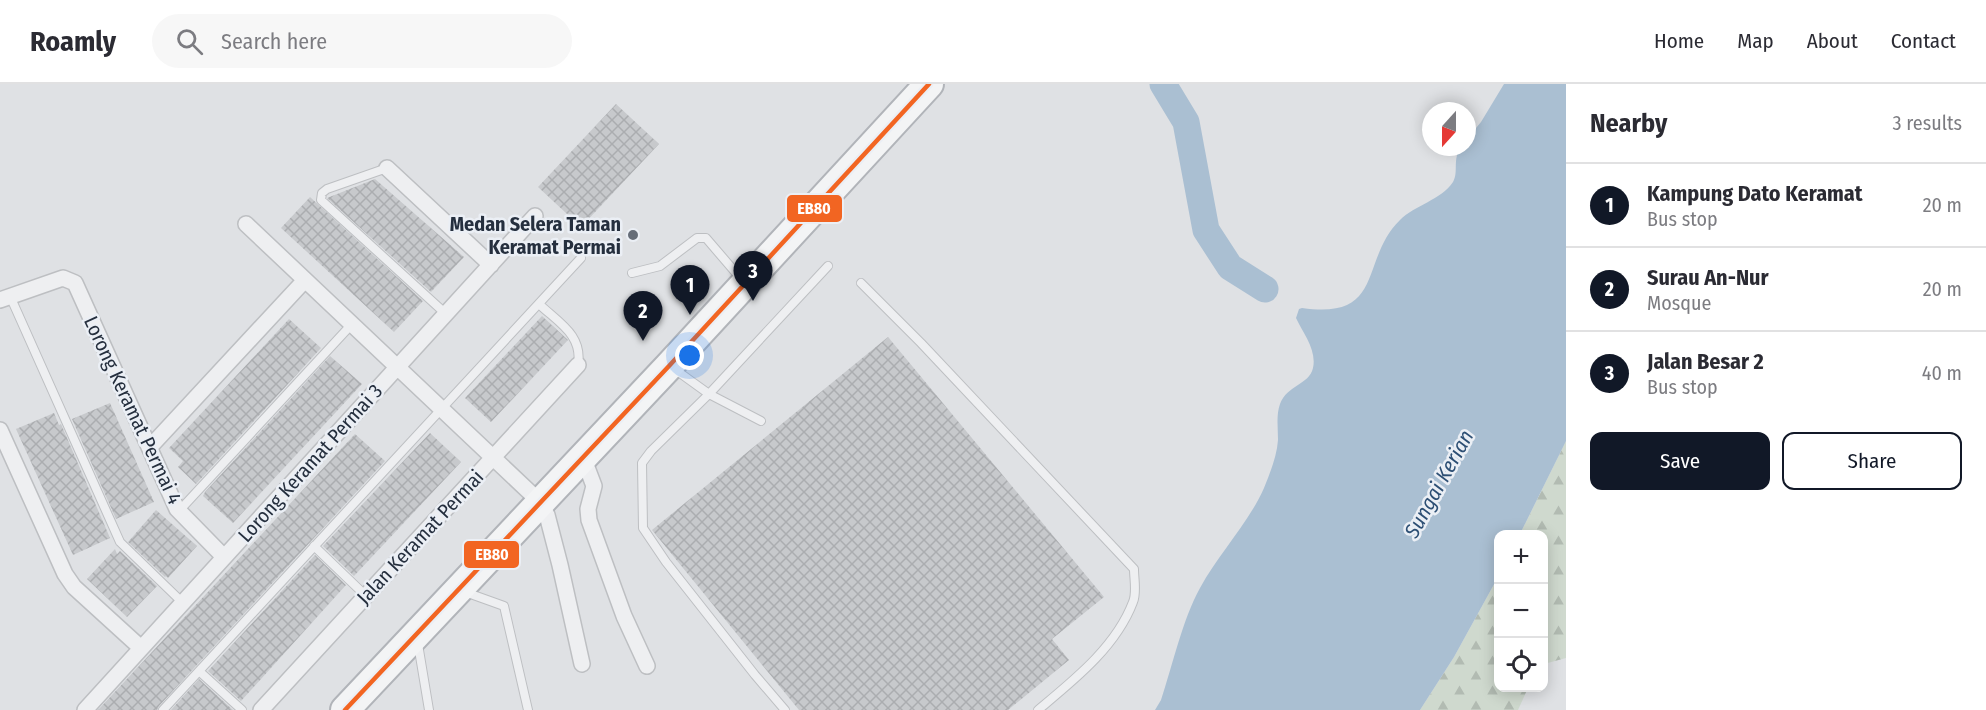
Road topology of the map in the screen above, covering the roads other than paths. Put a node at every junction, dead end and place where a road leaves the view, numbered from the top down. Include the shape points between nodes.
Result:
1 (929, 84) edge
2 (387, 168) joint
3 (535, 216) dead end
4 (246, 224) dead end
5 (581, 258) dead end
6 (490, 265) junction
7 (828, 266) dead end
8 (632, 273) dead end
9 (305, 280) junction
10 (861, 283) dead end
11 (745, 284) junction
12 (5, 298) edge
13 (539, 304) junction
14 (446, 314) junction
15 (352, 324) junction
16 (578, 365) joint
17 (669, 366) junction
18 (398, 367) junction
19 (709, 394) junction
20 (441, 409) junction
21 (761, 421) dead end
22 (1, 433) edge
23 (150, 447) junction
24 (583, 457) junction
25 (493, 458) junction
26 (540, 502) junction
27 (179, 511) junction
28 (314, 546) junction
29 (224, 557) junction
30 (458, 590) junction
31 (366, 596) junction
32 (183, 603) junction
33 (416, 634) junction
34 (141, 648) junction
35 (582, 664) dead end
36 (647, 666) dead end
37 (199, 670) junction
38 (348, 708) edge
39 (85, 710) edge
40 (163, 710) edge
41 (242, 710) edge
42 (261, 710) edge
43 (429, 710) edge
44 (528, 710) edge
45 (785, 710) edge
46 (1038, 710) edge

1 - 11 highway
2 - 6 street
2 - 14 lane via 327,189 321,200
3 - 6 street, Lorong Keramat Permai 3
4 - 9 street
5 - 13 lane
6 - 14 street, Lorong Keramat Permai 3
7 - 19 lane
8 - 11 lane via 660,266 697,238 706,238
9 - 15 street
9 - 23 street
10 - 46 lane via 1134,569 1134,600 1115,634 1078,676
11 - 17 highway
12 - 23 street, Lorong Keramat Permai 4 via 63,278 75,283
12 - 32 lane via 120,542
13 - 16 lane via 576,339
13 - 20 lane
14 - 18 street, Lorong Keramat Permai 3
15 - 18 street
15 - 27 lane
16 - 25 street, Jalan Keramat Permai
17 - 19 lane
17 - 24 highway
18 - 20 street
18 - 29 street, Lorong Keramat Permai 3
19 - 21 lane
19 - 45 lane via 642,463 644,528 666,562
20 - 25 street
20 - 28 lane
22 - 34 street via 65,574 74,587
23 - 27 street, Lorong Keramat Permai 4
24 - 26 highway
24 - 36 street via 594,486 589,520
25 - 26 street
25 - 31 street, Jalan Keramat Permai
26 - 30 highway
26 - 35 street via 558,555
27 - 29 street, Lorong Keramat Permai 4
28 - 31 lane
28 - 37 lane
29 - 32 street, Lorong Keramat Permai 3
30 - 33 highway
30 - 44 lane via 504,606
31 - 42 street, Jalan Keramat Permai
32 - 34 street, Lorong Keramat Permai 3
33 - 38 highway
33 - 43 lane
34 - 39 street, Lorong Keramat Permai 3
37 - 40 lane
37 - 41 lane

